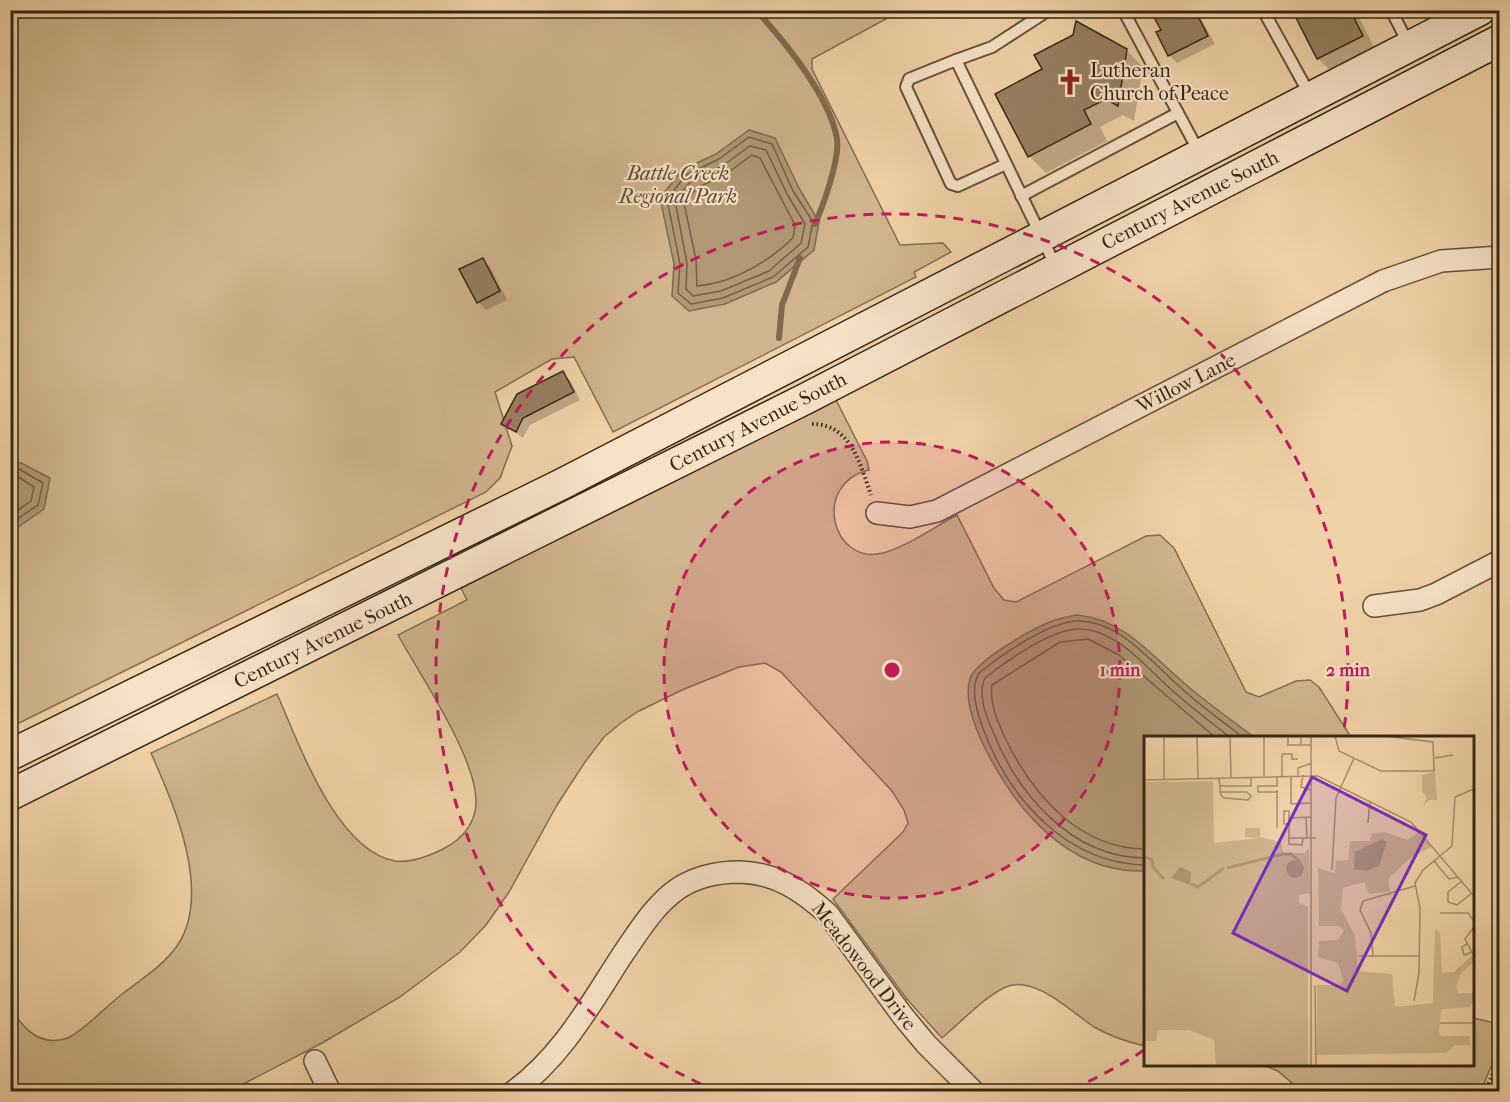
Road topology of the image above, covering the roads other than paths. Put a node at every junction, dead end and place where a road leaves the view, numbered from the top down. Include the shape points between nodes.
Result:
1 (1049, 10) edge
2 (1123, 10) edge
3 (1263, 10) edge
4 (1391, 10) edge
5 (1480, 10) edge
6 (1500, 40) edge
7 (1409, 46) junction
8 (956, 60) junction
9 (1311, 96) junction
10 (1178, 113) junction
11 (1200, 154) junction
12 (1006, 164) junction
13 (1021, 196) junction
14 (1040, 237) junction
15 (1500, 257) edge
16 (1057, 268) junction
17 (877, 513) road end
18 (1500, 561) edge
19 (1374, 606) dead end
20 (10, 754) edge
21 (10, 795) edge
22 (315, 1061) dead end
23 (330, 1092) edge
24 (513, 1092) edge
25 (974, 1092) edge

1 - 8 lane via 992,47
2 - 10 lane
3 - 9 lane
4 - 7 lane
5 - 7 main road, Century Avenue South
6 - 16 main road, Century Avenue South
7 - 9 main road, Century Avenue South
8 - 12 lane
8 - 12 lane via 909,80 906,87 951,184 958,186
9 - 11 main road, Century Avenue South
10 - 11 lane
10 - 13 lane
11 - 14 main road, Century Avenue South
12 - 13 lane
13 - 14 lane
14 - 16 lane
14 - 20 main road, Century Avenue South via 562,484
15 - 17 street, Willow Lane via 1441,261 1383,281 937,511 910,518
16 - 21 main road, Century Avenue South via 576,514
18 - 19 street via 1420,600
22 - 23 street
24 - 25 street, Meadowood Drive via 547,1064 661,903 679,888 704,877 730,872 758,873 785,881 810,897 828,914 926,1044

